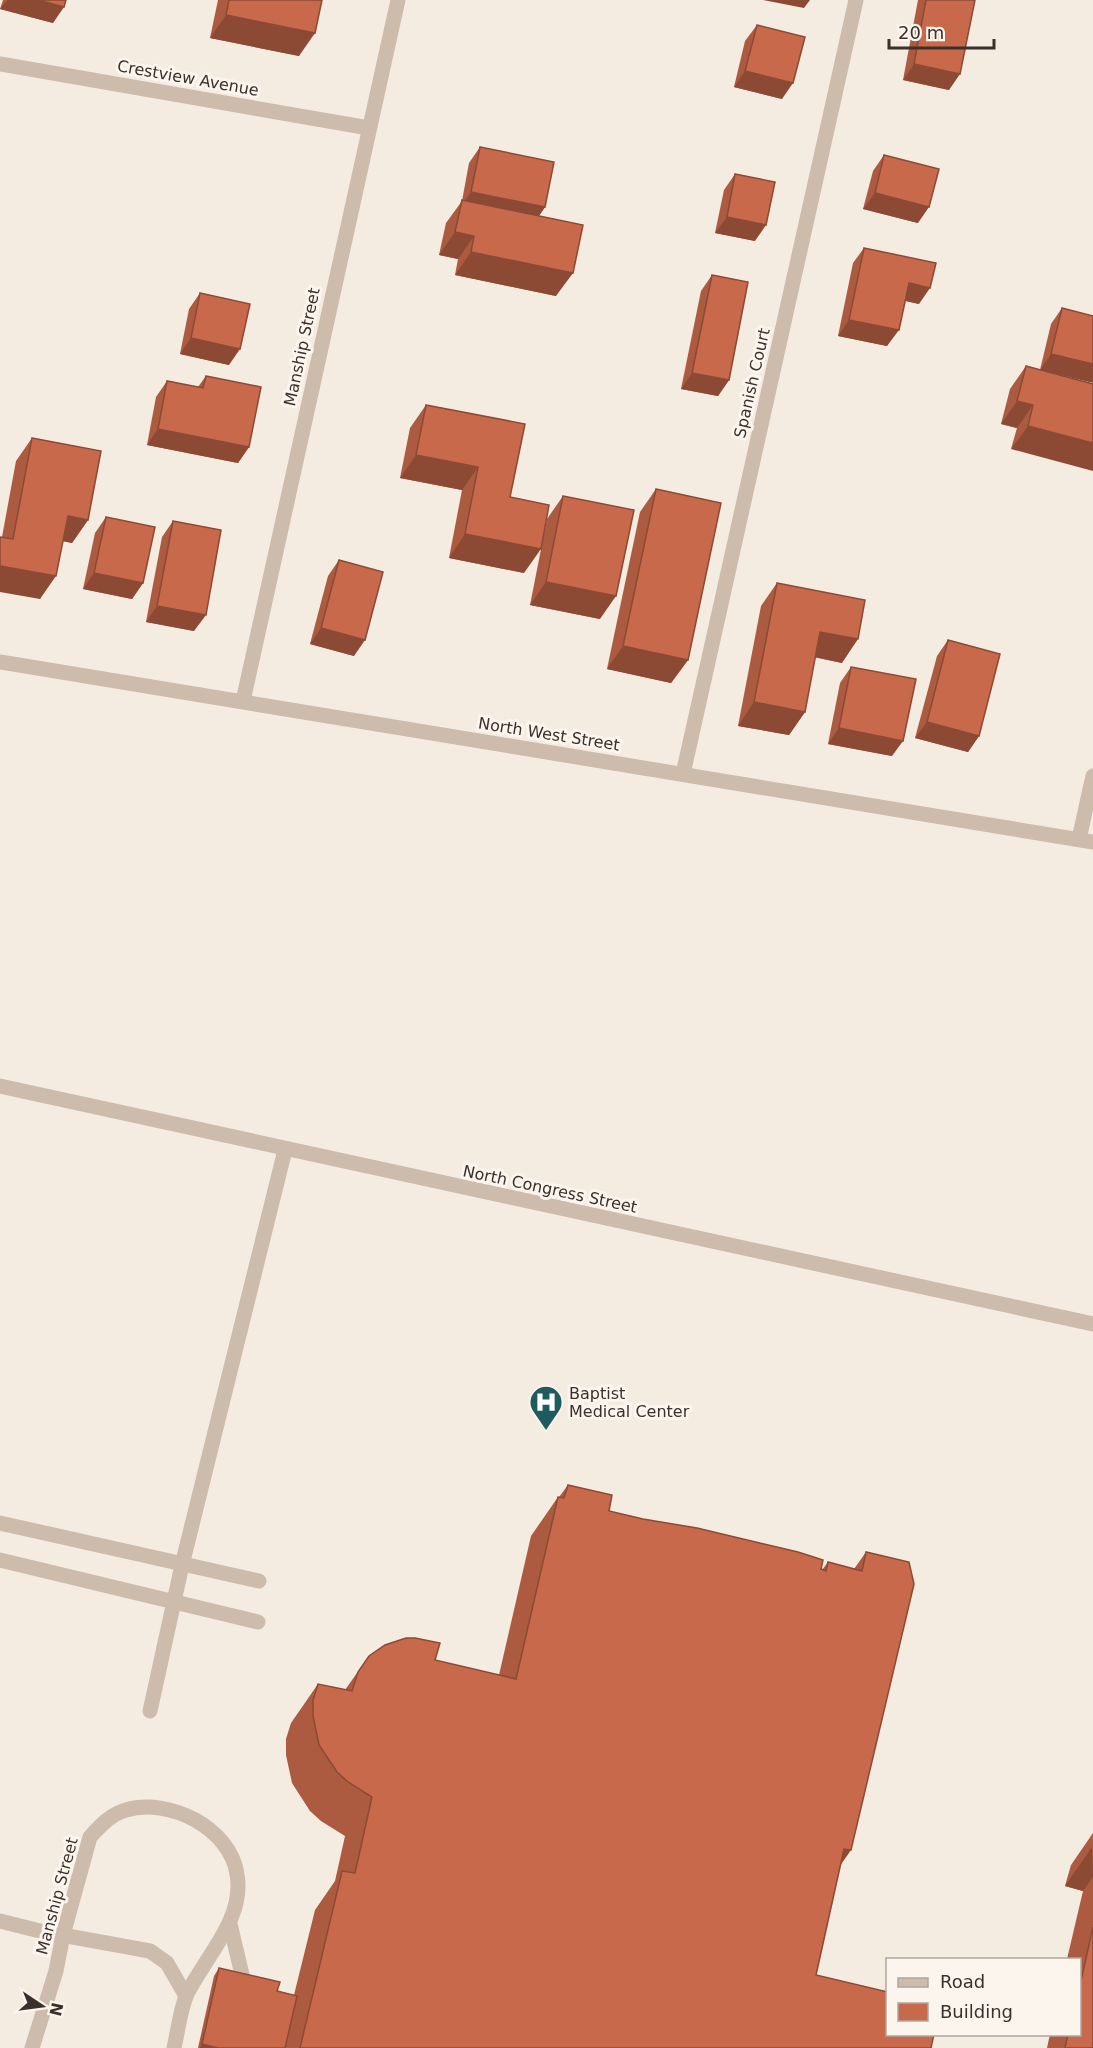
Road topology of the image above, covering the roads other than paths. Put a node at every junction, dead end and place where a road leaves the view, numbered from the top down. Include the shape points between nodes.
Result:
1 (398, 0) edge
2 (856, 0) edge
3 (0, 64) edge
4 (369, 128) junction
5 (0, 662) edge
6 (243, 701) junction
7 (683, 774) junction
8 (1093, 776) edge
9 (1086, 841) edge
10 (0, 1086) edge
11 (285, 1150) junction
12 (1093, 1324) edge
13 (0, 1523) edge
14 (0, 1560) edge
15 (182, 1565) junction
16 (259, 1581) dead end
17 (174, 1601) junction
18 (258, 1622) dead end
19 (150, 1711) dead end
20 (0, 1922) edge
21 (230, 1924) junction
22 (63, 1935) junction
23 (244, 1983) edge
24 (186, 1996) junction
25 (32, 2048) edge
26 (174, 2048) edge

1 - 4 street, Manship Street
2 - 7 street, Spanish Court
3 - 4 street, Crestview Avenue
4 - 6 street, Manship Street
5 - 6 street, North West Street
6 - 7 street, North West Street
7 - 9 street, North West Street
8 - 9 street
10 - 11 street, North Congress Street
11 - 12 street, North Congress Street
11 - 15 street
13 - 15 street
14 - 17 street
15 - 16 street
15 - 17 street
17 - 18 street
17 - 19 street
20 - 22 street
21 - 22 street, Manship Street via 238,1875 231,1854 215,1832 177,1813 141,1807 113,1816 90,1838
21 - 23 street
21 - 24 street, Manship Street
22 - 24 street via 150,1951 168,1963
22 - 25 street, Manship Street
24 - 26 street, Manship Street

